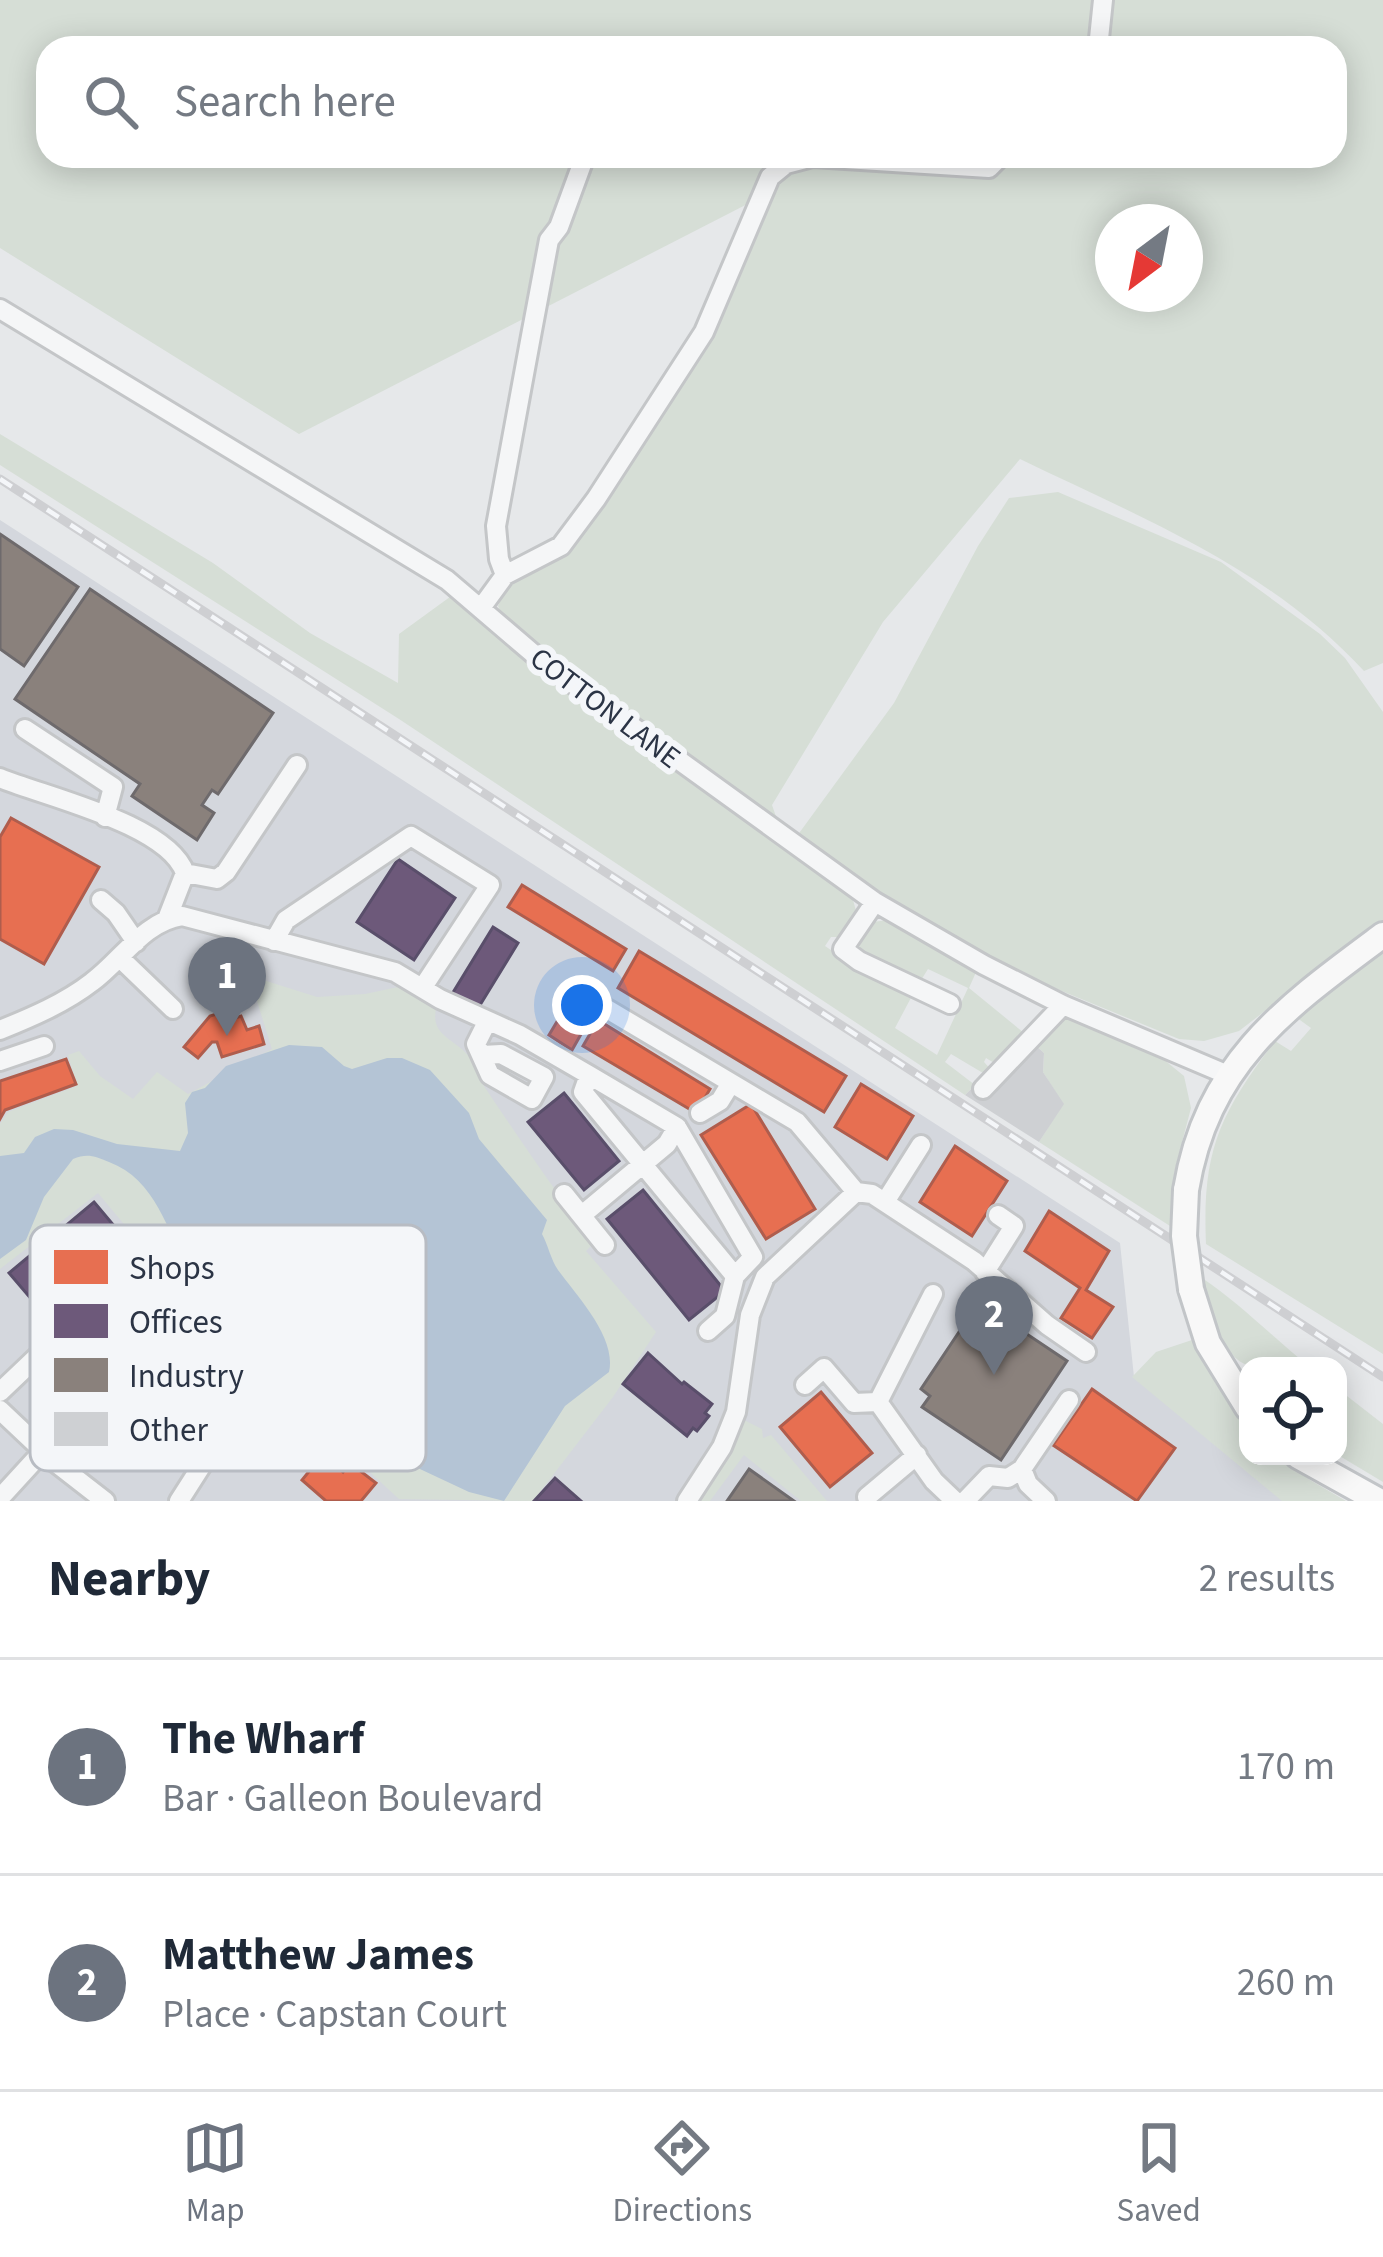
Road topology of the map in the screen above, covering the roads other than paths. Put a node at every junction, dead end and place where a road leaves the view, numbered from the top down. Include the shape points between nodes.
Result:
1 (1103, 0) edge
2 (1099, 36) edge
3 (581, 168) edge
4 (782, 168) edge
5 (0, 309) edge
6 (506, 575) junction
7 (481, 608) junction
8 (25, 729) dead end
9 (297, 766) dead end
10 (0, 778) edge
11 (105, 817) junction
12 (184, 873) junction
13 (101, 900) dead end
14 (875, 902) junction
15 (167, 919) junction
16 (1383, 935) edge
17 (274, 941) junction
18 (136, 942) junction
19 (120, 958) junction
20 (430, 992) junction
21 (950, 1004) dead end
22 (1063, 1005) junction
23 (173, 1009) dead end
24 (607, 1009) dead end
25 (488, 1022) junction
26 (0, 1030) edge
27 (44, 1046) dead end
28 (483, 1055) dead end
29 (0, 1061) edge
30 (589, 1075) junction
31 (1228, 1075) junction
32 (731, 1083) junction
33 (983, 1089) dead end
34 (700, 1113) dead end
35 (677, 1127) junction
36 (921, 1145) dead end
37 (643, 1165) junction
38 (856, 1192) junction
39 (564, 1194) dead end
40 (884, 1202) junction
41 (582, 1215) junction
42 (998, 1215) dead end
43 (605, 1245) dead end
44 (985, 1272) junction
45 (735, 1276) junction
46 (933, 1294) dead end
47 (708, 1331) dead end
48 (1086, 1352) dead end
49 (30, 1363) edge
50 (806, 1384) dead end
51 (0, 1392) edge
52 (1239, 1393) edge
53 (1069, 1400) dead end
54 (878, 1402) junction
55 (0, 1410) edge
56 (30, 1439) edge
57 (917, 1455) junction
58 (30, 1465) edge
59 (1314, 1465) edge
60 (1022, 1468) junction
61 (68, 1471) edge
62 (198, 1471) edge
63 (867, 1497) dead end
64 (0, 1498) edge
65 (105, 1501) edge
66 (179, 1501) edge
67 (687, 1501) edge
68 (955, 1501) edge
69 (965, 1501) edge
70 (1046, 1501) edge
71 (1378, 1501) edge

1 - 2 street
3 - 6 street via 549,240 531,335 496,526
4 - 6 street via 770,177 704,332 596,499 561,546
5 - 7 street, COTTON LANE
6 - 7 street
7 - 14 street, COTTON LANE via 617,718
8 - 11 street via 113,787
9 - 12 street via 226,872 217,879
10 - 11 street
11 - 12 street via 161,844
12 - 15 street
13 - 18 street
14 - 21 street via 843,949
14 - 22 street, COTTON LANE
15 - 17 street
15 - 18 street
16 - 31 main road via 1276,1018
17 - 20 street via 386,969
17 - 20 street via 286,920 411,836 490,885
18 - 19 street
19 - 23 street
19 - 26 street via 67,999
20 - 25 street
22 - 31 street, COTTON LANE
22 - 33 street
24 - 32 street
25 - 28 street via 476,1043
25 - 30 street
27 - 29 street
30 - 35 street
30 - 37 street via 584,1092
31 - 52 main road, bridge via 1198,1138 1184,1236 1208,1343
32 - 34 street
32 - 38 street via 797,1122
35 - 37 street
35 - 45 street via 753,1257
36 - 40 street
37 - 41 street
37 - 45 street
38 - 40 street
38 - 67 street via 765,1277 750,1315 736,1412
39 - 41 street
40 - 44 street
41 - 43 street
42 - 44 street via 1014,1226
44 - 48 street
45 - 47 street via 725,1316
46 - 54 street
49 - 51 street
50 - 54 street via 824,1368 854,1403
53 - 60 street
54 - 57 street
55 - 56 street
57 - 63 street
57 - 68 street
58 - 64 street
59 - 71 main road
60 - 69 street via 1008,1478 989,1476
60 - 70 street
61 - 65 street
62 - 66 street

